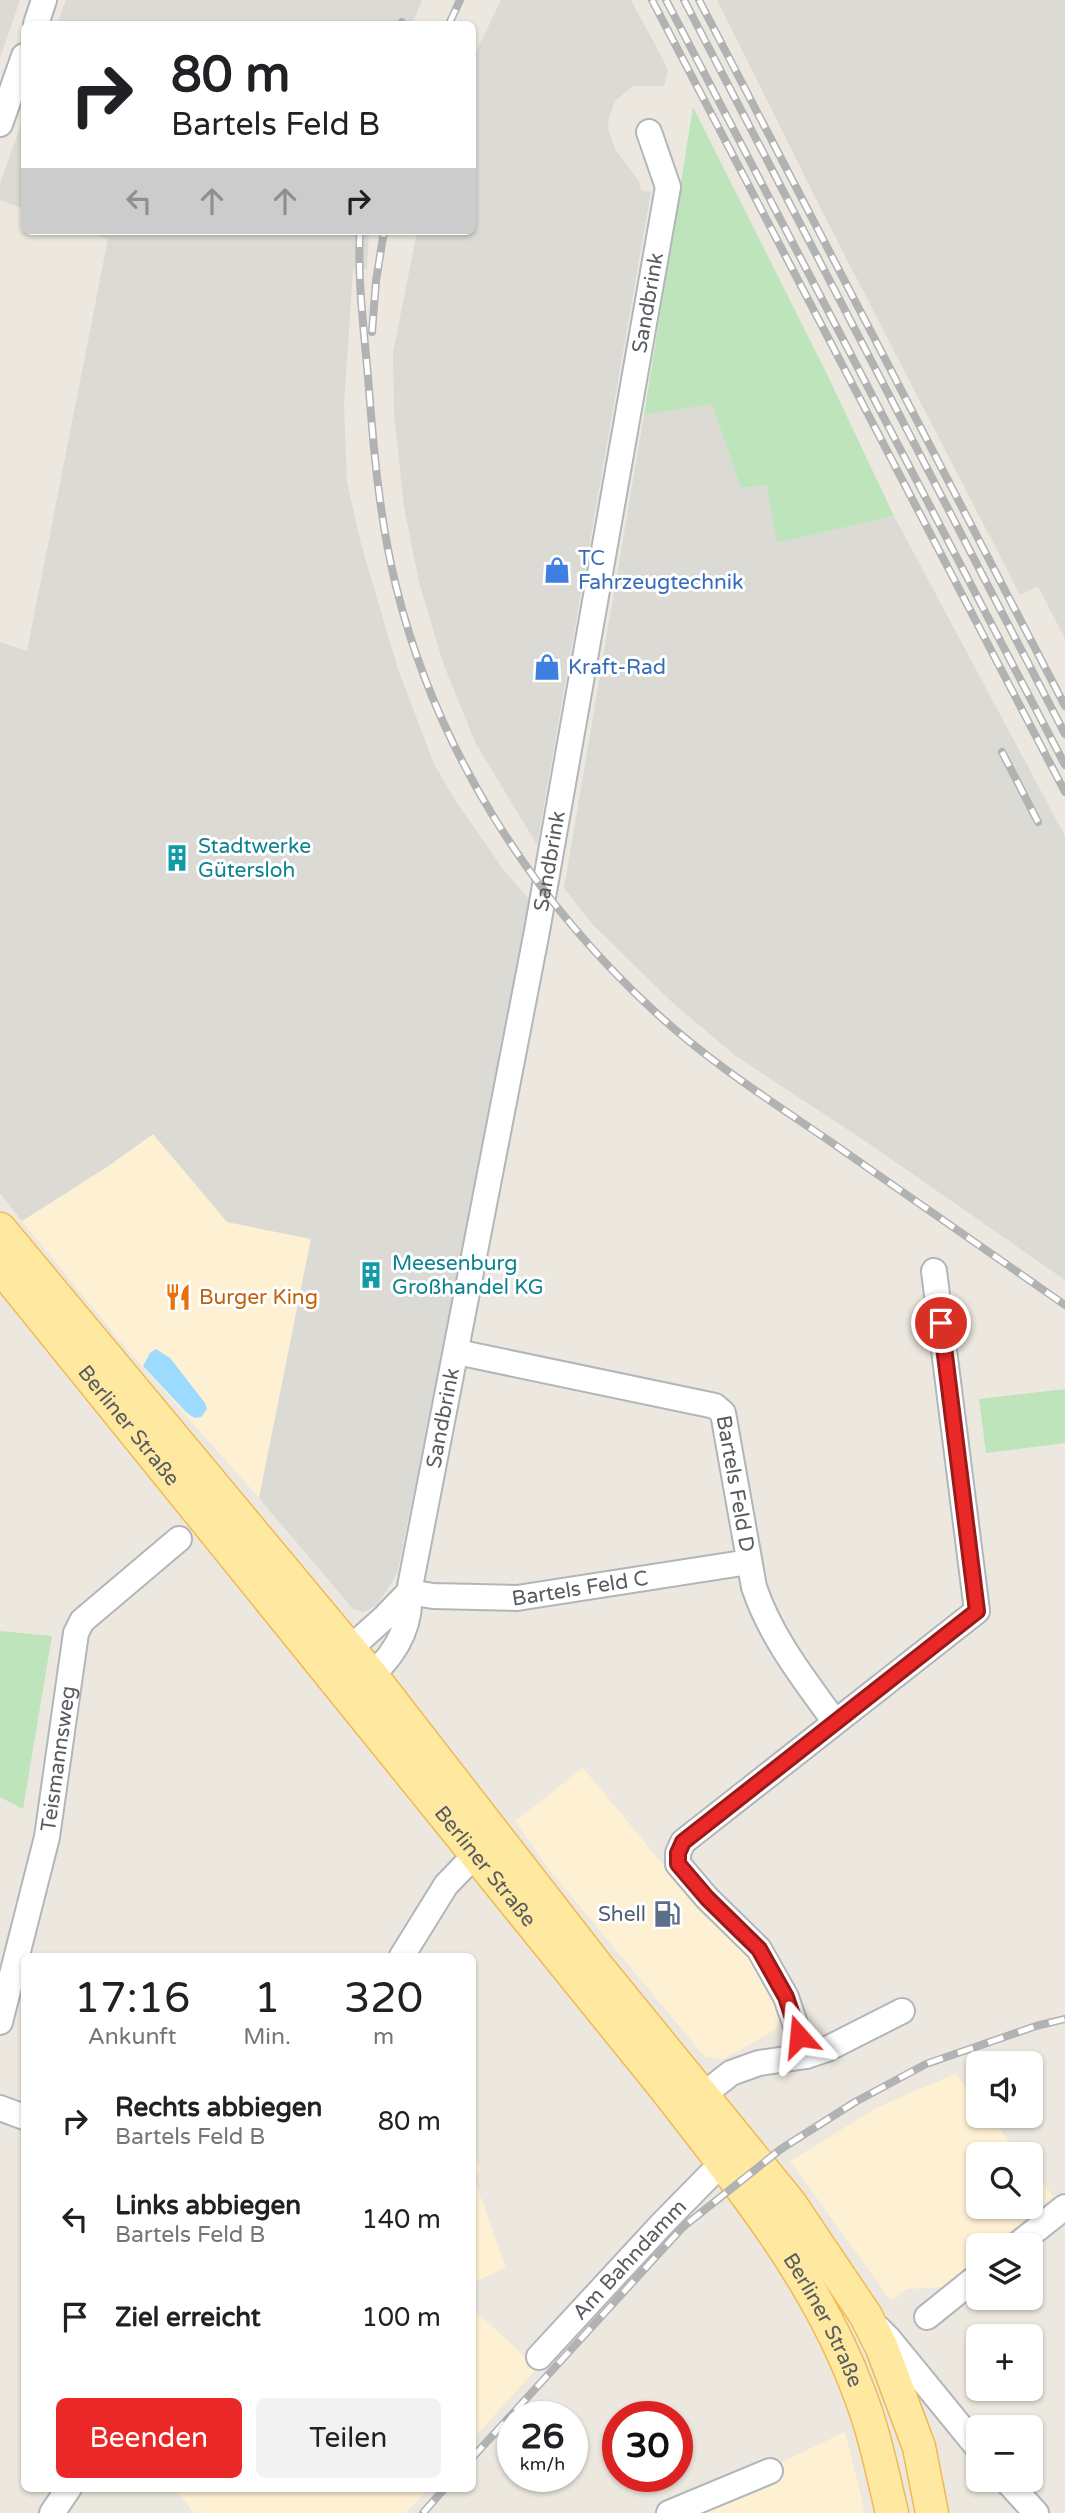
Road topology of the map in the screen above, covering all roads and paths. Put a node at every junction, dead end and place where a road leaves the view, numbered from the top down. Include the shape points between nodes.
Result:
1 (44, 0) edge
2 (37, 21) edge
3 (21, 64) edge
4 (0, 124) edge
5 (649, 132) dead end
6 (0, 1229) edge
7 (0, 1266) edge
8 (934, 1271) dead end
9 (457, 1352) junction
10 (179, 1539) dead end
11 (749, 1562) junction
12 (409, 1592) junction
13 (338, 1659) junction
14 (360, 1685) junction
15 (835, 1723) junction
16 (475, 1855) junction
17 (404, 1953) edge
18 (902, 2011) dead end
19 (0, 2022) edge
20 (806, 2056) junction
21 (703, 2095) junction
22 (0, 2108) edge
23 (21, 2116) edge
24 (723, 2164) junction
25 (1065, 2207) edge
26 (1032, 2233) edge
27 (966, 2286) edge
28 (866, 2316) junction
29 (927, 2317) dead end
30 (539, 2357) dead end
31 (966, 2433) edge
32 (770, 2472) dead end
33 (66, 2492) edge
34 (1017, 2492) edge
35 (52, 2513) edge
36 (669, 2513) edge
37 (891, 2513) edge
38 (932, 2513) edge
39 (1036, 2513) edge

1 - 2 street
3 - 4 street
5 - 9 street, Sandbrink via 668,187 537,930
6 - 13 main road, Berliner Straße
7 - 13 main road, Berliner Straße
8 - 15 street via 977,1611
9 - 11 street, Bartels Feld D via 715,1406 723,1413
9 - 12 street, Sandbrink
10 - 19 street, Teismannsweg via 82,1621 76,1633 47,1836
11 - 12 street, Bartels Feld C via 517,1598
11 - 15 street, Bartels Feld D via 761,1610 779,1644
12 - 13 street
12 - 14 street, Sandbrink via 411,1612 402,1638
13 - 14 main road, Berliner Straße
14 - 16 main road, Berliner Straße
14 - 21 main road, Berliner Straße
15 - 20 street via 683,1842 678,1853 678,1864 759,1949 786,1997
16 - 17 street via 446,1885
16 - 24 main road, Berliner Straße
18 - 20 street
20 - 21 street via 759,2063 731,2073
21 - 28 main road, Berliner Straße via 790,2203
22 - 23 street
24 - 30 street, Am Bahndamm
24 - 37 main road, Berliner Straße via 795,2267 835,2338 876,2442
25 - 26 street
27 - 29 street
28 - 31 street, Berliner Straße
28 - 38 main road, Berliner Straße via 892,2371 919,2448
32 - 36 street
33 - 35 street
34 - 39 street

